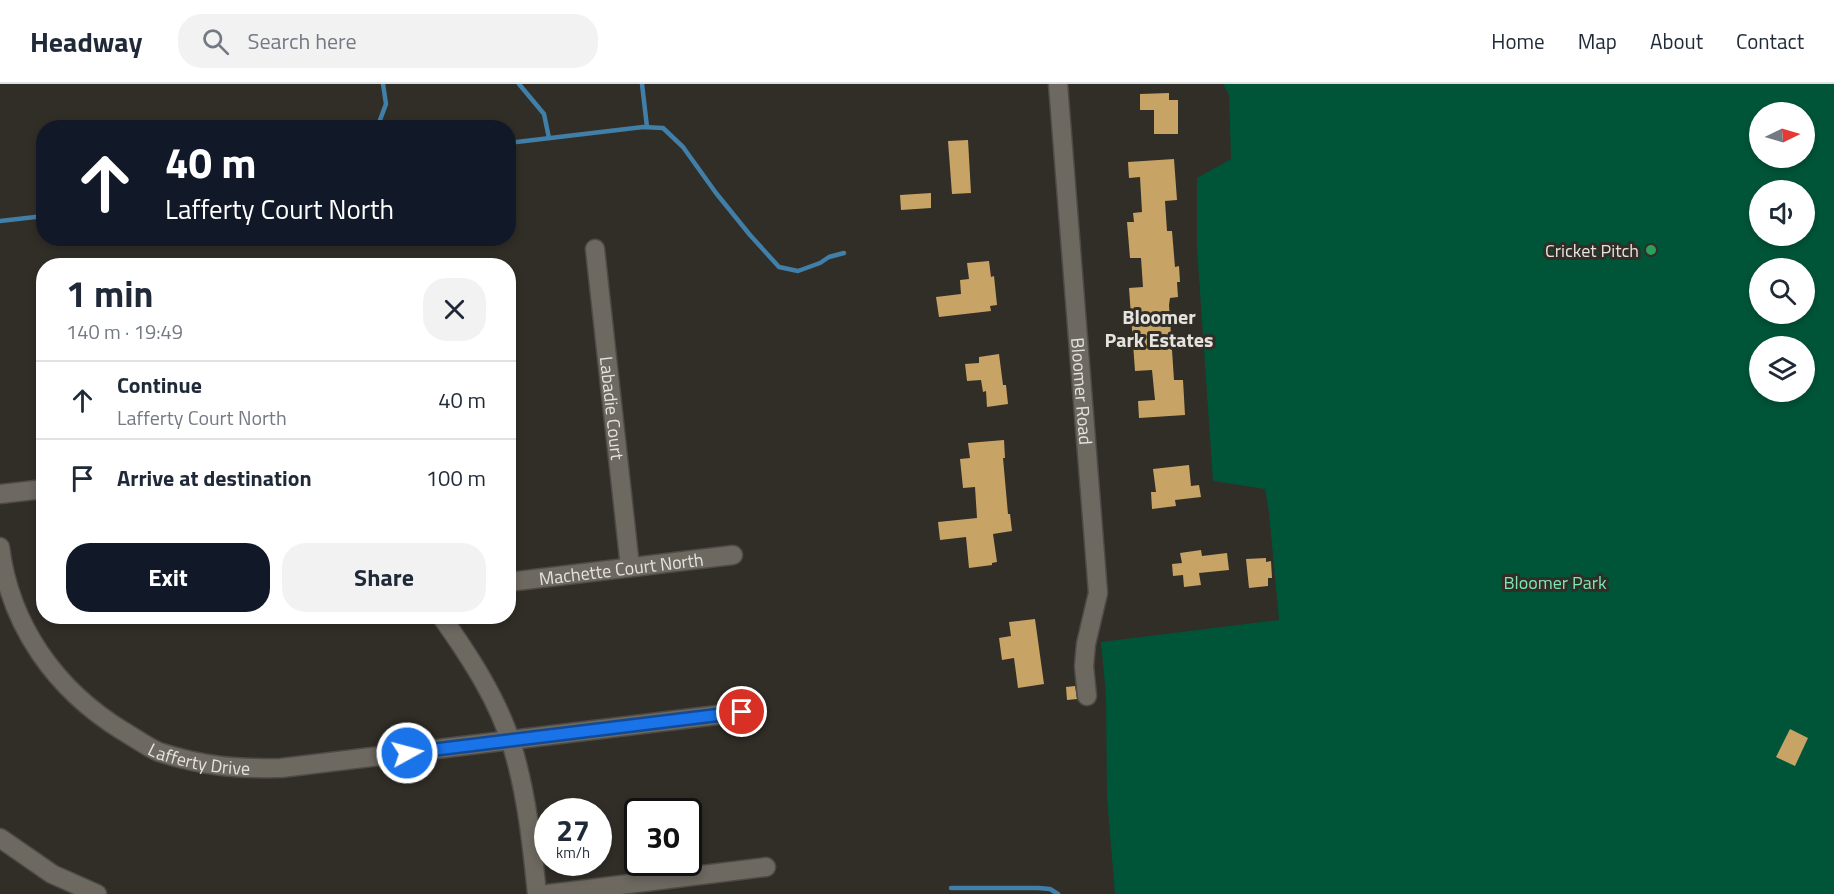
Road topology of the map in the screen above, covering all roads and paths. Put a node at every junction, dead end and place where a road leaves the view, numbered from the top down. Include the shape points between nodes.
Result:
1 (1058, 84) edge
2 (595, 249) dead end
3 (36, 490) edge
4 (0, 494) edge
5 (0, 547) edge
6 (733, 555) dead end
7 (630, 567) junction
8 (516, 581) edge
9 (449, 624) edge
10 (1087, 696) dead end
11 (742, 712) dead end
12 (510, 740) junction
13 (0, 838) edge
14 (766, 867) dead end
15 (97, 894) edge
16 (537, 894) edge
17 (548, 894) edge

1 - 10 street, Bloomer Road via 1098,593 1086,644
2 - 7 street, Labadie Court
3 - 4 street
5 - 12 street, Lafferty Drive via 15,610 56,674 84,704 156,751 228,768 281,768
6 - 7 street, Machette Court North
7 - 8 street, Machette Court North
9 - 12 street via 481,677
11 - 12 street, Lafferty Drive
12 - 16 street via 529,822
13 - 15 street via 52,874
14 - 17 street

